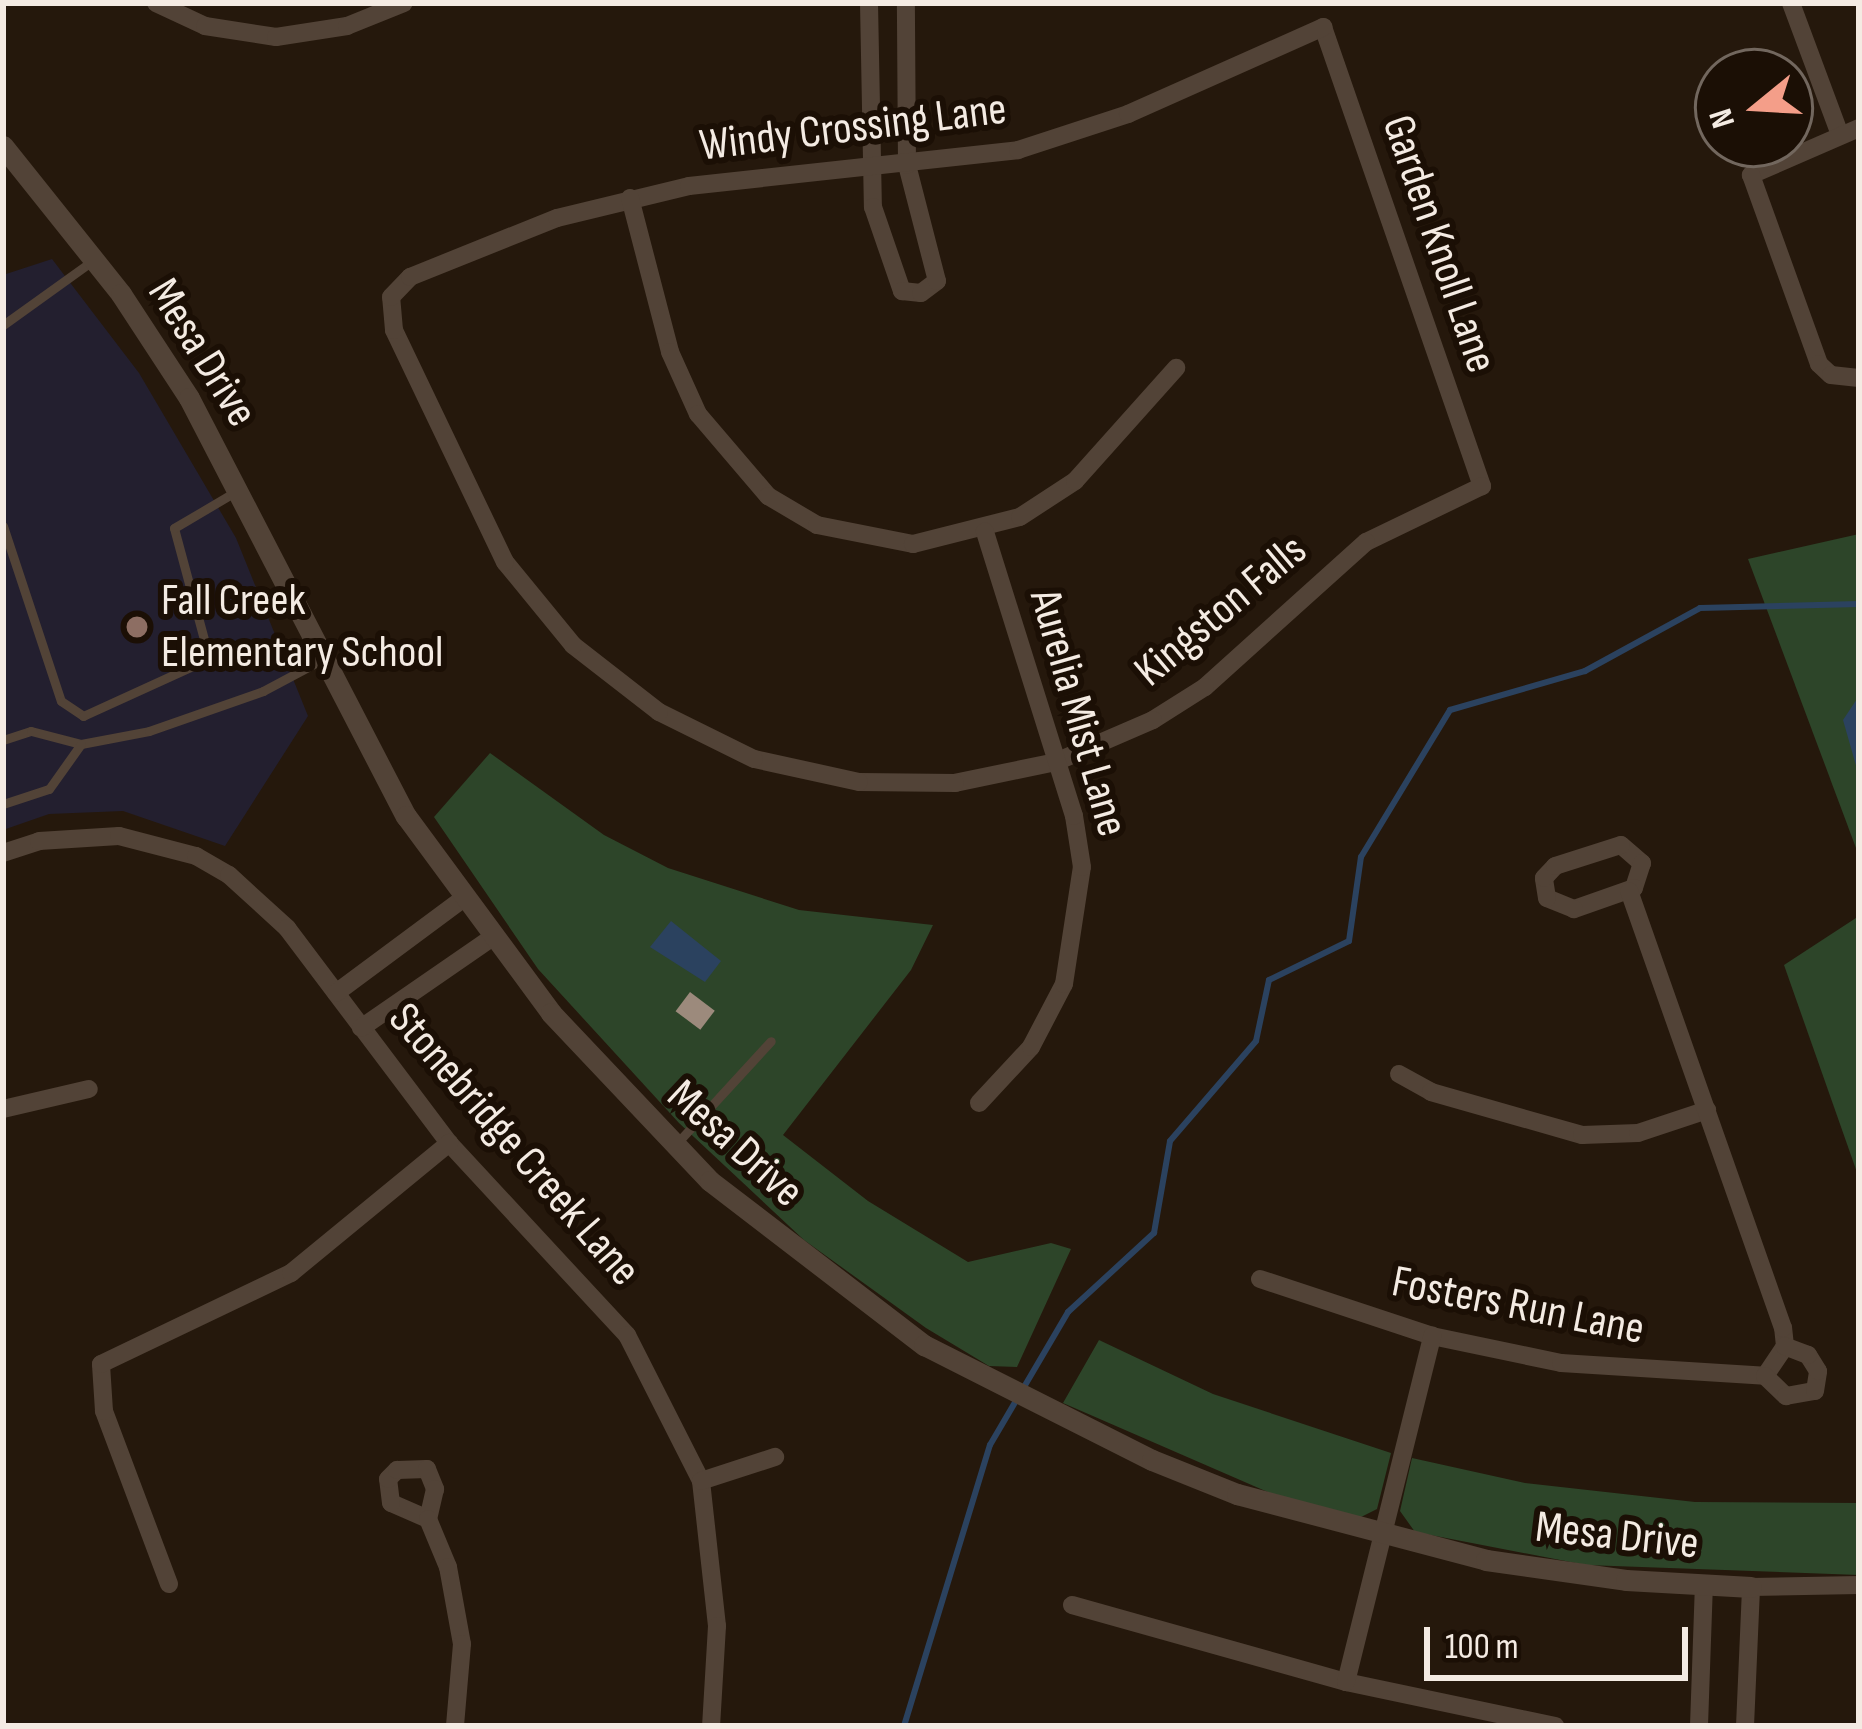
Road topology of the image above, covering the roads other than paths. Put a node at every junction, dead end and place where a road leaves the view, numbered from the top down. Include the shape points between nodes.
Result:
1 (156, 3) edge
2 (404, 3) edge
3 (869, 3) edge
4 (906, 3) edge
5 (1791, 3) edge
6 (1323, 27) joint
7 (1850, 131) edge
8 (3, 146) edge
9 (907, 165) junction
10 (869, 168) junction
11 (630, 198) junction
12 (95, 259) junction
13 (391, 297) joint
14 (3, 325) edge
15 (1176, 368) dead end
16 (1859, 378) edge
17 (1482, 486) joint
18 (239, 490) junction
19 (3, 526) edge
20 (985, 532) junction
21 (321, 660) junction
22 (3, 740) edge
23 (81, 744) junction
24 (1056, 762) junction
25 (3, 804) edge
26 (3, 853) edge
27 (1629, 892) junction
28 (464, 898) junction
29 (494, 937) junction
30 (336, 993) junction
31 (361, 1028) junction
32 (771, 1041) dead end
33 (1399, 1074) dead end
34 (89, 1089) dead end
35 (979, 1103) dead end
36 (3, 1108) edge
37 (1707, 1110) junction
38 (449, 1143) junction
39 (675, 1146) junction
40 (1260, 1279) dead end
41 (1432, 1336) junction
42 (1776, 1362) junction
43 (775, 1457) dead end
44 (701, 1481) junction
45 (428, 1519) dead end
46 (1381, 1537) junction
47 (169, 1584) dead end
48 (1704, 1584) junction
49 (1859, 1586) edge
50 (1751, 1587) junction
51 (1072, 1605) dead end
52 (1346, 1682) junction
53 (455, 1726) edge
54 (711, 1726) edge
55 (1555, 1726) edge
56 (1699, 1726) edge
57 (1744, 1726) edge

1 - 2 street via 205,26 276,37 346,26
3 - 10 street
4 - 9 street
5 - 7 street
6 - 9 street, Windy Crossing Lane via 1073,135
6 - 17 street, Garden Knoll Lane
7 - 16 street via 1750,175 1811,349 1831,375
8 - 12 street, Mesa Drive
9 - 10 street, Windy Crossing Lane
9 - 10 street via 937,281 921,293 902,291 887,262
10 - 11 street, Windy Crossing Lane via 777,173
11 - 13 street, Windy Crossing Lane via 491,241 410,277
11 - 20 street via 670,352 698,414 743,473 817,525 866,540 913,544
12 - 14 lane
12 - 18 street, Mesa Drive via 189,398
13 - 24 street, Kingston Falls via 394,330 506,562 572,645 615,683 704,739 805,772 955,783
15 - 20 street via 1075,481
17 - 24 street, Kingston Falls via 1366,542 1204,687 1153,720
18 - 19 lane via 174,528 205,643 197,664 83,716 61,701
18 - 21 street, Mesa Drive
20 - 24 street, Aurelia Mist Lane
21 - 23 lane via 203,714
21 - 28 street, Mesa Drive via 406,817
22 - 23 lane via 31,731
23 - 25 lane via 49,789
24 - 35 street, Aurelia Mist Lane via 1082,867 1075,946 1031,1046
26 - 30 street, Stonebridge Creek Lane via 39,841 119,836 196,856 261,901
27 - 27 street via 1642,863 1622,845 1555,866 1543,885 1563,910
27 - 37 street
28 - 29 street, Mesa Drive
28 - 30 street
29 - 31 street
29 - 39 street, Mesa Drive via 551,1013
30 - 31 street, Stonebridge Creek Lane
31 - 38 street, Stonebridge Creek Lane
32 - 39 lane
33 - 37 street via 1431,1092 1582,1135 1638,1132
34 - 36 street
37 - 42 street
38 - 44 street, Stonebridge Creek Lane via 627,1335
38 - 47 street via 291,1274 100,1364 104,1411
39 - 46 street, Mesa Drive via 924,1345 1216,1485
40 - 41 street, Fosters Run Lane
41 - 42 street, Fosters Run Lane via 1615,1370
41 - 46 street
42 - 42 street, Fosters Run Lane via 1786,1396 1815,1391 1818,1371 1808,1355
43 - 44 street
44 - 54 street, Stonebridge Creek Lane via 717,1626
45 - 53 street via 448,1567 461,1645
46 - 48 street, Mesa Drive via 1557,1572
46 - 52 street
48 - 50 street, Mesa Drive
48 - 56 street
49 - 50 street, Mesa Drive
50 - 57 street
51 - 52 street
52 - 55 street

